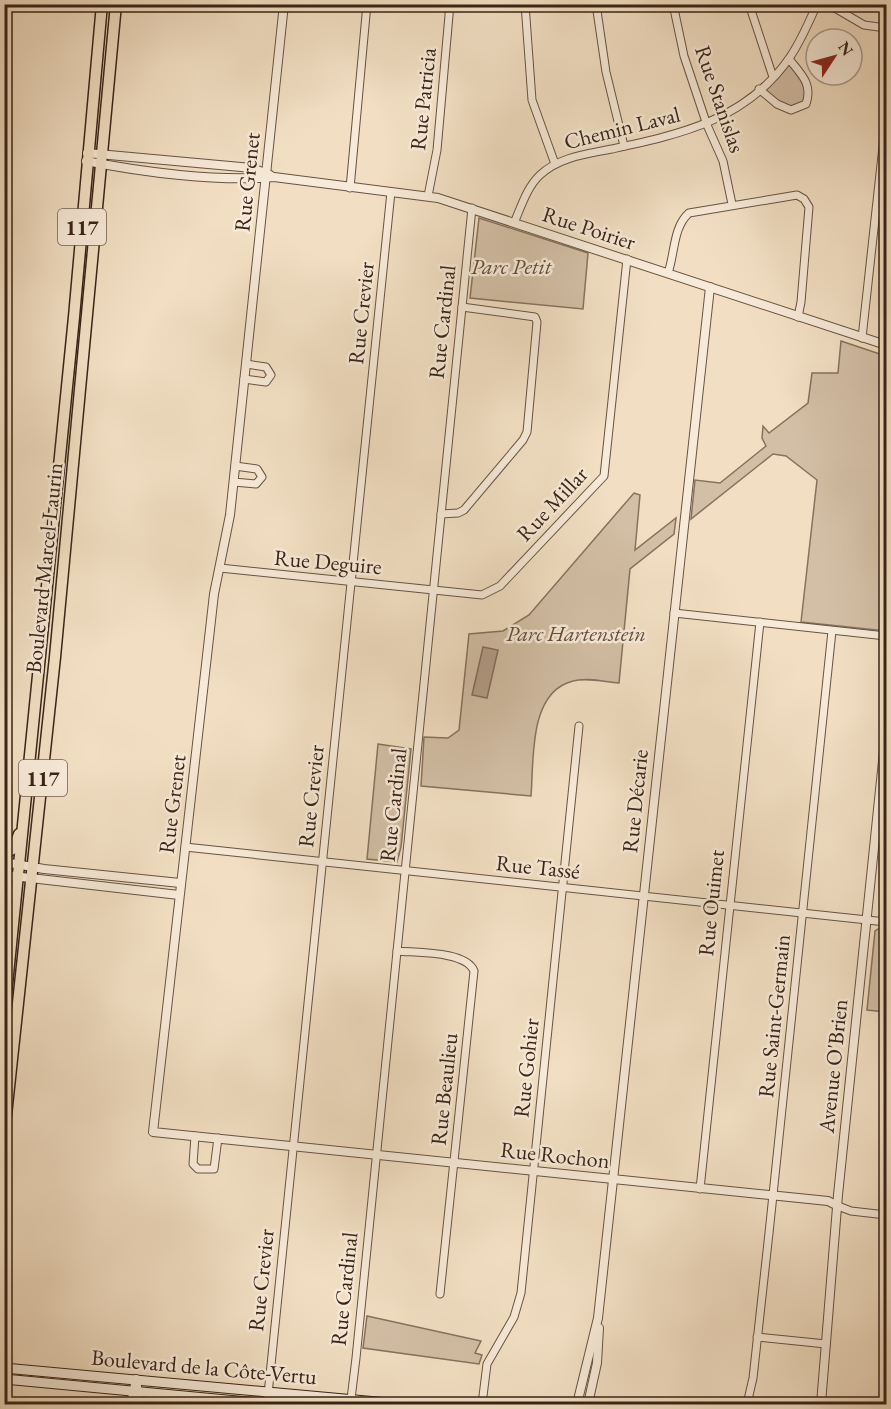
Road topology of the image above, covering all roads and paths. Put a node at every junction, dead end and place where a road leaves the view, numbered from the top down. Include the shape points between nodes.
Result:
1 (102, 4) edge
2 (116, 4) edge
3 (284, 4) edge
4 (368, 4) edge
5 (450, 4) edge
6 (525, 4) edge
7 (596, 4) edge
8 (674, 4) edge
9 (749, 4) edge
10 (817, 4) edge
11 (828, 4) edge
12 (886, 28) edge
13 (789, 59) junction
14 (773, 77) junction
15 (759, 89) junction
16 (886, 119) edge
17 (707, 125) junction
18 (624, 146) junction
19 (87, 157) junction
20 (100, 159) junction
21 (555, 164) junction
22 (268, 176) junction
23 (350, 188) junction
24 (391, 192) junction
25 (428, 196) junction
26 (732, 204) junction
27 (472, 208) junction
28 (514, 223) junction
29 (627, 259) junction
30 (668, 273) junction
31 (710, 287) junction
32 (462, 307) junction
33 (798, 317) junction
34 (862, 338) junction
35 (886, 345) edge
36 (246, 364) junction
37 (244, 379) junction
38 (235, 466) junction
39 (234, 482) junction
40 (441, 514) junction
41 (220, 568) junction
42 (351, 583) junction
43 (433, 590) junction
44 (674, 613) junction
45 (760, 622) junction
46 (832, 630) junction
47 (886, 636) edge
48 (42, 639) junction
49 (57, 640) junction
50 (579, 726) dead end
51 (886, 732) edge
52 (25, 814) junction
53 (185, 847) junction
54 (4, 855) edge
55 (4, 862) edge
56 (323, 862) junction
57 (20, 865) junction
58 (405, 871) junction
59 (33, 873) junction
60 (4, 875) edge
61 (19, 877) junction
62 (180, 883) junction
63 (562, 887) junction
64 (4, 888) edge
65 (179, 895) junction
66 (643, 896) junction
67 (730, 905) junction
68 (803, 913) junction
69 (867, 920) junction
70 (886, 922) edge
71 (13, 928) junction
72 (397, 951) junction
73 (19, 1005) junction
74 (5, 1007) edge
75 (153, 1132) joint
76 (4, 1134) edge
77 (195, 1136) junction
78 (218, 1138) junction
79 (292, 1145) junction
80 (376, 1155) junction
81 (454, 1163) junction
82 (534, 1170) junction
83 (613, 1179) junction
84 (700, 1189) junction
85 (773, 1196) junction
86 (838, 1206) junction
87 (886, 1215) edge
88 (440, 1294) dead end
89 (598, 1318) junction
90 (757, 1336) junction
91 (826, 1344) junction
92 (5, 1368) edge
93 (4, 1379) edge
94 (136, 1379) junction
95 (136, 1392) junction
96 (268, 1392) junction
97 (349, 1402) edge
98 (231, 1403) edge
99 (373, 1403) edge
100 (131, 1404) edge
101 (139, 1404) edge
102 (268, 1404) edge
103 (399, 1404) edge
104 (482, 1404) edge
105 (577, 1404) edge
106 (588, 1404) edge
107 (747, 1404) edge
108 (820, 1404) edge

1 - 19 main road, Boulevard Marcel-Laurin / 117
2 - 20 main road, Boulevard Marcel-Laurin / 117
3 - 22 street, Rue Grenet
4 - 23 street
5 - 25 street, Rue Patricia via 437,150
6 - 21 street via 532,100
7 - 18 street via 606,72
8 - 17 street, Rue Stanislas via 684,57
9 - 14 street
10 - 13 street, Chemin Laval
11 - 12 street via 864,25
13 - 14 street, Chemin Laval
13 - 15 street via 808,83 810,94 806,104 791,110
14 - 15 street, Chemin Laval
15 - 17 street, Chemin Laval
16 - 34 street
17 - 18 street, Chemin Laval
17 - 26 street, Rue Stanislas via 723,161
18 - 21 street, Chemin Laval
19 - 20 street, Rue Poirier
19 - 48 main road, Boulevard Marcel-Laurin / 117
20 - 22 street, Rue Poirier via 252,168
20 - 49 main road, Boulevard Marcel-Laurin / 117
21 - 28 street, Chemin Laval via 532,183
22 - 23 street, Rue Poirier
22 - 36 street, Rue Grenet
23 - 24 street, Rue Poirier
24 - 25 street, Rue Poirier
24 - 42 street, Rue Crevier
25 - 27 street, Rue Poirier
26 - 30 street via 689,213 682,219
26 - 33 street via 797,195 809,207
27 - 28 street, Rue Poirier
27 - 32 street, Rue Cardinal
28 - 29 street, Rue Poirier
29 - 30 street, Rue Poirier
29 - 43 street, Rue Millar via 604,476 500,586 482,595
30 - 31 street, Rue Poirier
31 - 33 street, Rue Poirier
31 - 44 street, Rue Décarie
32 - 40 street, Rue Cardinal
32 - 40 street via 535,317 527,432 464,510
33 - 34 street, Rue Poirier
34 - 35 street, Rue Poirier
36 - 37 street, Rue Grenet
36 - 37 street via 266,367 271,375 266,382
37 - 38 street, Rue Grenet
38 - 39 street, Rue Grenet
38 - 39 street via 257,470 262,477 256,484
39 - 41 street, Rue Grenet
40 - 43 street, Rue Cardinal
41 - 42 street, Rue Deguire
41 - 53 street, Rue Grenet via 212,605
42 - 43 street, Rue Deguire
42 - 56 street, Rue Crevier
43 - 58 street, Rue Cardinal
44 - 45 street
44 - 66 street, Rue Décarie
45 - 46 street
45 - 67 street, Rue Ouimet
46 - 47 street
46 - 68 street, Rue Saint-Germain
48 - 49 main road
48 - 52 main road, Boulevard Marcel-Laurin / 117
49 - 59 main road, Boulevard Marcel-Laurin / 117
50 - 63 street, Rue Gohier
51 - 69 street, Avenue O'Brien
52 - 54 main road via 16,844
52 - 57 main road, Boulevard Marcel-Laurin / 117
53 - 56 street, Rue Tassé
53 - 62 street, Rue Grenet
55 - 57 street
56 - 58 street, Rue Tassé
56 - 79 street, Rue Crevier
57 - 59 street
57 - 61 main road, Boulevard Marcel-Laurin / 117
58 - 63 street, Rue Tassé
58 - 72 street, Rue Cardinal
59 - 61 street
59 - 62 street
59 - 65 street
59 - 73 main road, Boulevard Marcel-Laurin / 117
60 - 61 street
61 - 71 main road, Boulevard Marcel-Laurin / 117
62 - 65 street, Rue Grenet
63 - 66 street, Rue Tassé
63 - 82 street, Rue Gohier
64 - 71 main road via 11,901
65 - 75 street, Rue Grenet
66 - 67 street, Rue Tassé
66 - 83 street, Rue Décarie
67 - 68 street, Rue Tassé
67 - 84 street, Rue Ouimet
68 - 69 street, Rue Tassé
68 - 85 street, Rue Saint-Germain
69 - 70 street, Rue Tassé
69 - 86 street, Avenue O'Brien
71 - 74 main road, Boulevard Marcel-Laurin / 117
72 - 80 street, Rue Cardinal
72 - 81 street, Rue Beaulieu via 461,958 474,971
73 - 74 street
73 - 76 main road, Boulevard Marcel-Laurin / 117
75 - 77 street, Rue Rochon
77 - 78 street, Rue Rochon
77 - 78 street via 193,1164 198,1169 214,1169
78 - 79 street, Rue Rochon
79 - 80 street, Rue Rochon
79 - 96 street, Rue Crevier
80 - 81 street, Rue Rochon
80 - 97 street, Rue Cardinal
81 - 82 street, Rue Rochon
81 - 88 street, Rue Beaulieu
82 - 83 street, Rue Rochon
82 - 104 street, Rue Gohier via 520,1300 488,1363
83 - 84 street, Rue Rochon
83 - 89 street, Rue Décarie
84 - 85 street, Rue Rochon
85 - 86 street, Rue Rochon via 828,1201
85 - 90 street, Rue Saint-Germain
86 - 87 street, Rue Rochon
86 - 91 street, Avenue O'Brien
89 - 105 street, Rue Décarie
89 - 106 street, Rue Décarie via 598,1355
90 - 91 street
90 - 107 street, Rue Saint-Germain
91 - 108 street, Avenue O'Brien
92 - 94 main road, Boulevard de la Côte-Vertu
93 - 95 main road, Boulevard de la Côte-Vertu
94 - 95 street
94 - 96 main road, Boulevard de la Côte-Vertu
95 - 98 main road, Boulevard de la Côte-Vertu
95 - 100 street
95 - 101 street
96 - 97 main road, Boulevard de la Côte-Vertu
96 - 102 street, Rue Crevier
97 - 99 main road, Boulevard de la Côte-Vertu
98 - 102 main road, Boulevard de la Côte-Vertu
99 - 103 main road, Boulevard de la Côte-Vertu

